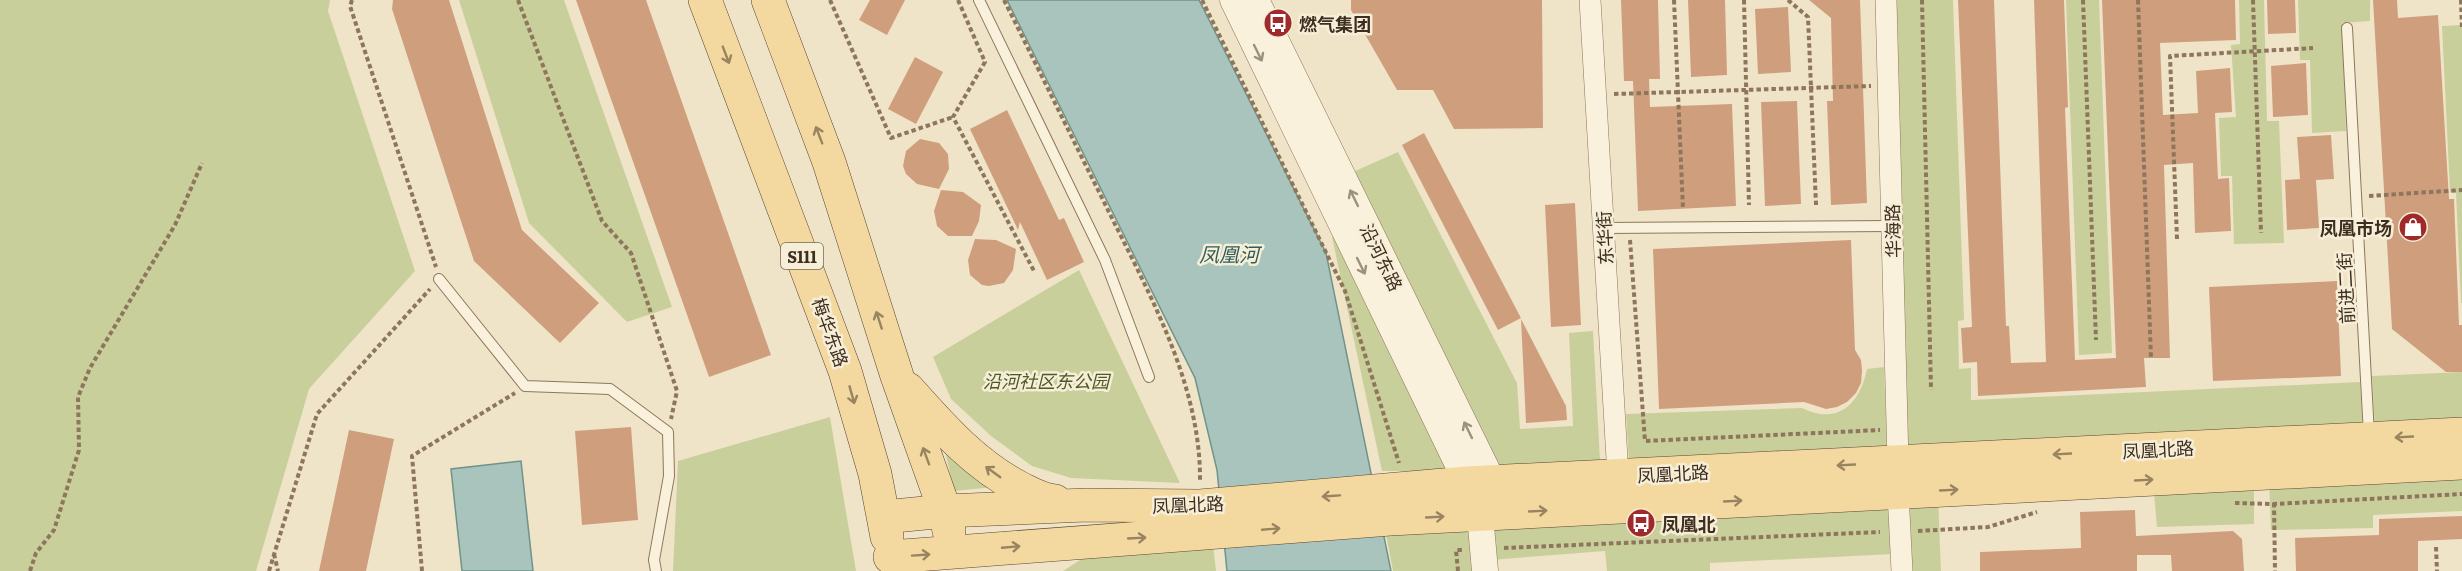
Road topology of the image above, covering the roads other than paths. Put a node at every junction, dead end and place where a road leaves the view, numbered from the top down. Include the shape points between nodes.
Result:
1 (705, 0) edge
2 (768, 0) edge
3 (979, 0) edge
4 (1233, 0) edge
5 (1256, 0) edge
6 (1590, 0) edge
7 (1886, 0) edge
8 (2347, 28) dead end
9 (1892, 226) junction
10 (1603, 228) junction
11 (440, 279) road end
12 (897, 376) junction
13 (1149, 377) dead end
14 (2462, 434) edge
15 (2369, 439) junction
16 (2462, 463) edge
17 (1618, 476) junction
18 (1898, 477) junction
19 (1480, 483) junction
20 (1395, 500) junction
21 (1086, 505) junction
22 (945, 512) junction
23 (1209, 515) junction
24 (1480, 515) junction
25 (884, 517) junction
26 (1078, 542) junction
27 (1484, 560) edge
28 (954, 562) edge
29 (891, 564) edge
30 (656, 571) edge
31 (1033, 571) edge
32 (1902, 571) edge

1 -> 25 main road, 梅华东路 / S111 via 845,371
12 -> 2 main road via 829,162
3 - 13 lane via 1105,260
4 -> 19 street, 沿河东路
19 -> 5 street, 沿河东路
6 - 10 street, 东华街
7 - 9 street, 华海路
8 - 15 lane, 前进二街
9 - 10 lane
9 - 18 street, 华海路
10 - 17 street, 东华街
11 - 30 lane via 525,387 610,389 668,432 669,476 654,560
21 -> 12 main road via 1043,500 997,476 956,442
22 -> 12 main road
14 -> 15 main road, 凤凰北路
15 -> 18 main road, 凤凰北路
18 -> 16 main road, 凤凰北路 via 2273,489
18 -> 17 main road, 凤凰北路
17 - 19 main road, 凤凰北路
24 -> 18 main road, 凤凰北路
18 - 32 street, 华海路
19 - 20 main road, 凤凰北路
19 - 24 street
20 - 23 main road, 凤凰北路
20 -> 24 main road, 凤凰北路
21 - 22 main road, 凤凰北路
21 - 23 main road, 凤凰北路
22 - 25 main road, 凤凰北路
22 - 28 main road
26 -> 23 main road, 凤凰北路
24 - 27 street
25 - 29 main road, 梅华东路 / S111
28 -> 26 main road, 凤凰北路
26 - 31 main road
29 -> 28 main road, 凤凰北路

